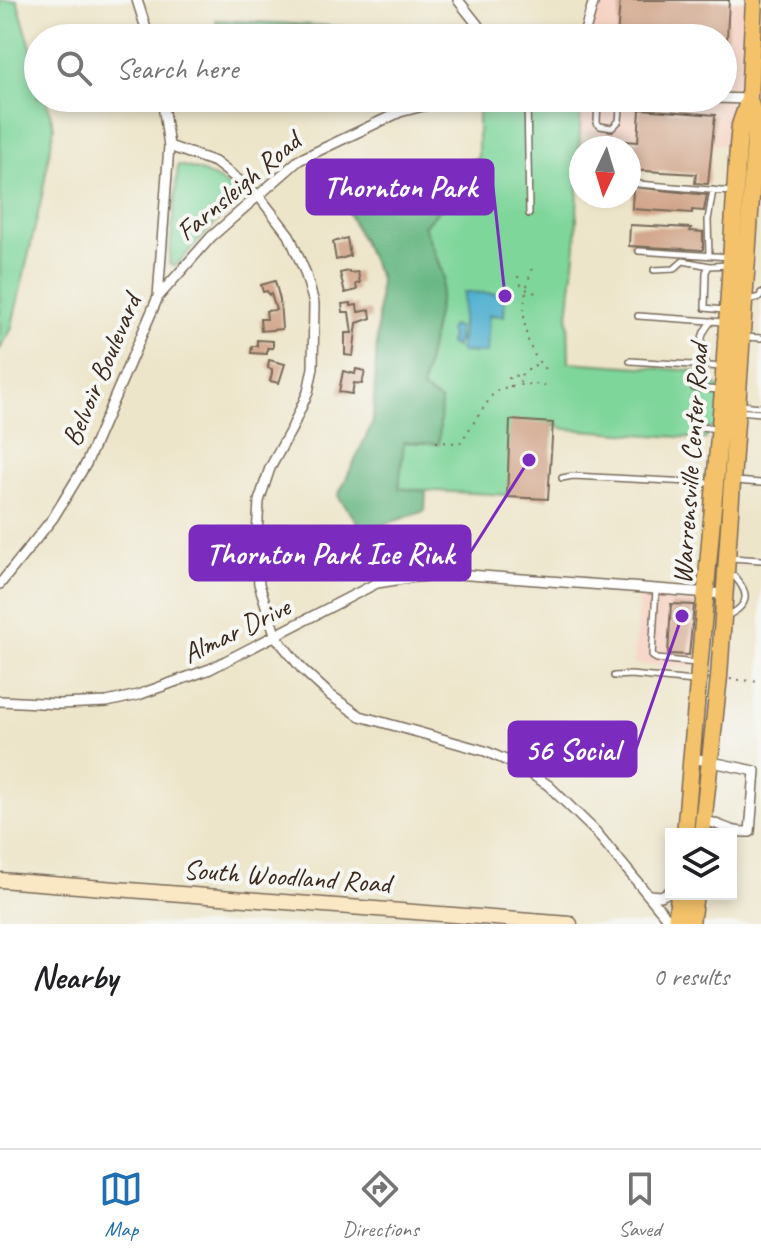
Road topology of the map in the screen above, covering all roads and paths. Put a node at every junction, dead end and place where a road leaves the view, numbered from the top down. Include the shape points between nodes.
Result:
1 (137, 0) edge
2 (458, 0) edge
3 (594, 0) edge
4 (754, 0) edge
5 (145, 24) edge
6 (477, 24) edge
7 (587, 24) edge
8 (755, 100) edge
9 (164, 112) edge
10 (400, 112) edge
11 (527, 112) edge
12 (597, 112) edge
13 (620, 112) edge
14 (169, 146) junction
15 (641, 184) edge
16 (749, 185) edge
17 (713, 190) junction
18 (258, 195) junction
19 (529, 214) dead end
20 (639, 251) dead end
21 (709, 255) junction
22 (730, 261) junction
23 (710, 266) junction
24 (532, 269) dead end
25 (654, 270) dead end
26 (518, 276) dead end
27 (525, 290) junction
28 (536, 293) dead end
29 (761, 293) edge
30 (158, 297) junction
31 (743, 301) junction
32 (638, 316) dead end
33 (523, 317) junction
34 (516, 319) dead end
35 (730, 323) junction
36 (761, 338) edge
37 (630, 361) dead end
38 (539, 362) junction
39 (716, 367) junction
40 (547, 371) dead end
41 (521, 375) junction
42 (520, 383) junction
43 (545, 385) dead end
44 (511, 388) junction
45 (694, 388) dead end
46 (733, 399) junction
47 (761, 407) edge
48 (761, 413) edge
49 (691, 426) dead end
50 (720, 429) junction
51 (436, 442) dead end
52 (562, 478) dead end
53 (723, 482) junction
54 (761, 483) edge
55 (761, 560) edge
56 (726, 563) junction
57 (0, 584) edge
58 (656, 589) junction
59 (715, 594) junction
60 (722, 619) junction
61 (276, 637) junction
62 (701, 663) junction
63 (614, 676) dead end
64 (729, 679) dead end
65 (699, 681) junction
66 (760, 682) edge
67 (0, 701) edge
68 (693, 758) junction
69 (711, 761) junction
70 (703, 827) edge
71 (686, 828) edge
72 (0, 880) edge
73 (665, 894) edge
74 (650, 895) junction
75 (678, 900) edge
76 (694, 900) edge
77 (570, 924) edge
78 (674, 924) edge
79 (691, 924) edge

1 - 5 street
2 - 6 street
3 - 7 street
4 - 8 main road, Warrensville Center Road
8 - 16 main road, Warrensville Center Road via 740,125
9 - 14 street, Belvoir Boulevard
10 - 18 street, Farnsleigh Road via 299,160
11 - 19 lane
12 - 13 lane via 597,123 612,128
14 - 18 street via 215,162
14 - 30 street, Belvoir Boulevard
15 - 17 lane
16 - 17 lane
16 - 22 main road, Warrensville Center Road
16 - 31 main road, Warrensville Center Road via 752,240
17 - 21 lane
18 - 30 street, Farnsleigh Road via 211,237
18 - 61 street via 293,243 314,303 308,392 259,501 259,584
20 - 21 lane
21 - 22 lane
22 - 23 lane
22 - 35 main road, Warrensville Center Road
23 - 25 lane via 683,261 674,269
23 - 35 lane via 705,308
24 - 27 path
26 - 27 path
27 - 28 path
27 - 33 path
29 - 31 lane
30 - 57 street, Belvoir Boulevard via 86,464 53,518
31 - 35 main road, Warrensville Center Road
32 - 35 lane
33 - 34 path
33 - 38 path
35 - 36 lane
35 - 39 main road, Warrensville Center Road
35 - 39 lane via 703,332 701,352
35 - 46 main road, Warrensville Center Road
37 - 39 lane
38 - 40 path
38 - 41 path
39 - 46 main road, Warrensville Center Road
41 - 42 path
41 - 44 path via 509,377
42 - 43 path
42 - 44 path
44 - 51 path via 495,391 460,443
45 - 46 lane
46 - 47 lane
46 - 48 lane
46 - 50 main road, Warrensville Center Road
46 - 53 main road, Warrensville Center Road
49 - 50 lane
50 - 53 main road, Warrensville Center Road
52 - 53 lane
53 - 54 lane
53 - 56 main road, Warrensville Center Road
53 - 59 main road, Warrensville Center Road
55 - 56 lane
56 - 59 main road, Warrensville Center Road
56 - 60 lane via 743,587 745,600
58 - 59 street, Almar Drive
58 - 61 street, Almar Drive via 456,574 415,577 377,583
58 - 62 lane via 652,656
59 - 60 main road, Warrensville Center Road
59 - 62 main road, Warrensville Center Road
60 - 69 main road, Warrensville Center Road
61 - 67 street, Almar Drive via 168,686 122,698 60,704
61 - 74 street via 311,678 360,716 485,751 548,785 576,809
62 - 65 main road, Warrensville Center Road
63 - 65 lane
64 - 66 path
65 - 68 main road, Warrensville Center Road
68 - 69 street
68 - 71 main road, Warrensville Center Road
69 - 70 main road, Warrensville Center Road
69 - 70 street via 755,771 750,832 732,833 719,823
72 - 77 street, South Woodland Road
73 - 74 street
74 - 78 street
75 - 78 main road
76 - 79 main road

